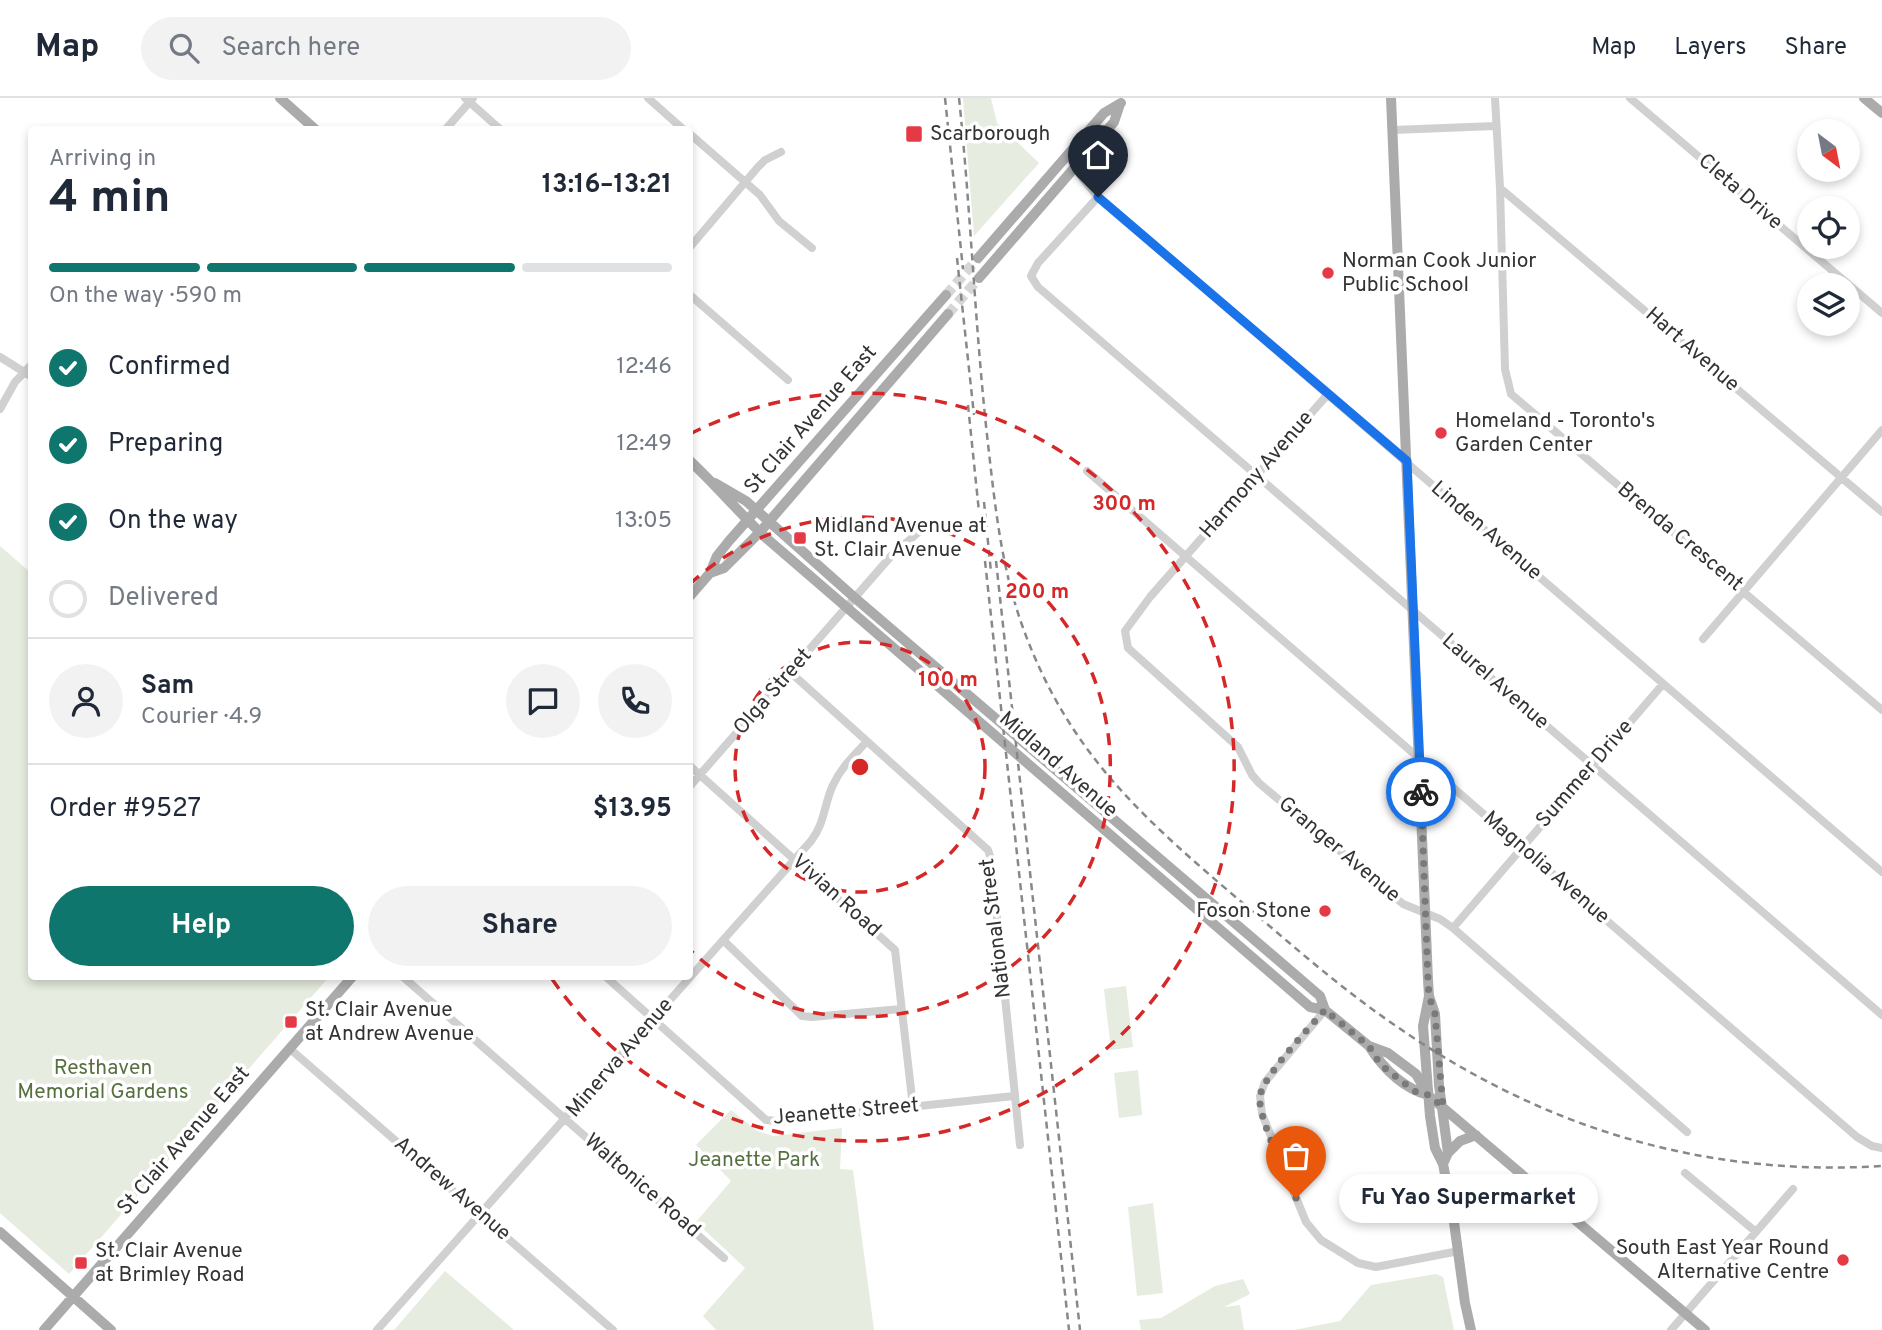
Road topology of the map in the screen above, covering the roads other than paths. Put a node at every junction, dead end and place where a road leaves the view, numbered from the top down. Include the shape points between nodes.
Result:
1 (280, 98) edge
2 (648, 98) edge
3 (1391, 98) edge
4 (1495, 98) edge
5 (1630, 98) edge
6 (1864, 98) edge
7 (469, 99) edge
8 (1122, 101) edge
9 (1882, 113) edge
10 (312, 126) edge
11 (448, 126) edge
12 (497, 126) edge
13 (680, 126) edge
14 (1495, 126) junction
15 (1393, 130) junction
16 (693, 137) edge
17 (781, 152) dead end
18 (1067, 154) junction
19 (1074, 166) junction
20 (745, 183) junction
21 (1500, 188) junction
22 (1098, 197) junction
23 (693, 244) edge
24 (812, 248) dead end
25 (978, 258) tunnel mouth
26 (979, 278) tunnel mouth
27 (946, 295) tunnel mouth
28 (693, 298) edge
29 (1882, 313) edge
30 (948, 314) tunnel mouth
31 (0, 358) edge
32 (28, 375) edge
33 (788, 380) dead end
34 (1328, 394) junction
35 (0, 409) edge
36 (1882, 430) edge
37 (1407, 461) junction
38 (693, 464) edge
39 (1087, 471) dead end
40 (1256, 477) junction
41 (1841, 478) junction
42 (712, 481) junction
43 (756, 511) junction
44 (1882, 512) edge
45 (748, 521) junction
46 (768, 522) junction
47 (928, 524) dead end
48 (760, 532) junction
49 (1186, 557) junction
50 (710, 573) junction
51 (1744, 592) junction
52 (693, 593) edge
53 (855, 598) junction
54 (846, 608) junction
55 (1413, 610) junction
56 (1703, 639) dead end
57 (790, 672) junction
58 (1663, 684) junction
59 (1882, 710) edge
60 (867, 741) junction
61 (1419, 758) junction
62 (1592, 765) junction
63 (693, 768) edge
64 (700, 775) junction
65 (693, 783) edge
66 (1522, 847) junction
67 (795, 859) junction
68 (1882, 872) edge
69 (1425, 913) junction
70 (1453, 928) junction
71 (723, 940) junction
72 (693, 974) edge
73 (349, 980) edge
74 (407, 980) edge
75 (609, 980) edge
76 (688, 980) edge
77 (1429, 996) junction
78 (901, 1009) junction
79 (1325, 1010) junction
80 (1882, 1015) edge
81 (653, 1019) junction
82 (289, 1048) junction
83 (1428, 1095) junction
84 (1014, 1096) junction
85 (913, 1107) junction
86 (1443, 1107) junction
87 (566, 1118) junction
88 (1687, 1132) dead end
89 (1476, 1135) junction
90 (1020, 1144) dead end
91 (1882, 1148) edge
92 (1445, 1158) junction
93 (1685, 1173) dead end
94 (1793, 1189) dead end
95 (482, 1214) junction
96 (0, 1232) edge
97 (1756, 1232) junction
98 (1459, 1251) junction
99 (724, 1258) dead end
100 (74, 1296) junction
101 (1685, 1313) junction
102 (44, 1330) edge
103 (111, 1330) edge
104 (377, 1330) edge
105 (613, 1330) edge
106 (1471, 1330) edge
107 (1671, 1330) edge
108 (1705, 1330) edge

1 - 10 main road
2 - 13 street
3 - 15 main road
4 - 14 street, Brenda Crescent
5 - 29 street, Cleta Drive
6 - 9 main road
7 - 11 street
7 - 12 street
8 - 18 main road via 1104,113
8 - 19 main road via 1114,122
14 - 15 street
14 - 21 street, Brenda Crescent
15 - 37 main road
16 - 20 street
17 - 20 street via 765,160
18 - 19 street, Linden Avenue
18 - 25 main road
19 - 22 street, Linden Avenue
19 - 26 main road
20 - 23 street
20 - 24 street via 766,201 779,221
21 - 41 street, Hart Avenue
21 - 51 street, Brenda Crescent via 1505,369 1511,394
22 - 34 street, Linden Avenue
22 - 40 street, Laurel Avenue via 1038,263 1032,279
27 - 43 main road, St Clair Avenue East
28 - 33 street
30 - 46 main road, St Clair Avenue East
31 - 32 street
32 - 35 street via 15,382
34 - 37 street, Linden Avenue
34 - 40 street, Harmony Avenue
36 - 41 street
37 - 55 main road
37 - 58 street, Linden Avenue
38 - 42 main road, Midland Avenue
39 - 49 street, Magnolia Avenue
40 - 49 street, Harmony Avenue
40 - 55 street, Laurel Avenue
41 - 44 street, Hart Avenue
41 - 51 street
42 - 43 main road, Midland Avenue
42 - 45 main road, Midland Avenue
43 - 45 main road, St Clair Avenue East
43 - 46 main road, Midland Avenue
45 - 48 main road, Midland Avenue
45 - 50 main road, St Clair Avenue East via 717,556
46 - 48 main road, St Clair Avenue East
46 - 53 main road, Midland Avenue
47 - 53 street, Olga Street via 892,555
48 - 50 main road, St Clair Avenue East via 724,568
48 - 54 main road, Midland Avenue
49 - 61 street, Magnolia Avenue
49 - 69 street, Granger Avenue via 1130,622 1125,631 1128,648 1238,747 1259,783 1403,905
50 - 52 main road, St Clair Avenue East
51 - 56 street
51 - 59 street, Brenda Crescent
53 - 54 street, Olga Street
53 - 79 main road, Midland Avenue via 1320,996
54 - 57 street, Olga Street
54 - 79 main road, Midland Avenue via 1310,1007
55 - 61 main road
55 - 62 street, Laurel Avenue
57 - 60 street, National Street
57 - 64 street, Olga Street
58 - 62 street, Summer Drive
58 - 68 street, Linden Avenue
60 - 67 street, Minerva Avenue via 841,769 822,825
60 - 84 street, National Street via 988,850
61 - 66 street, Magnolia Avenue
61 - 69 main road
62 - 66 street, Summer Drive
62 - 80 street, Laurel Avenue
63 - 64 street, Vivian Road
64 - 65 street, Olga Street
64 - 67 street, Vivian Road
66 - 70 street, Summer Drive
66 - 91 street, Magnolia Avenue via 1857,1137
67 - 71 street, Minerva Avenue
67 - 78 street, Vivian Road via 895,950
69 - 70 street, Granger Avenue
69 - 77 main road
70 - 88 street, Granger Avenue
71 - 72 street, Minerva Avenue
71 - 78 street via 802,1016
73 - 82 main road, St Clair Avenue East
74 - 87 street, Waltonice Road
75 - 81 street, Jeanette Street
76 - 81 street, Minerva Avenue
77 - 83 main road via 1423,1026
77 - 86 main road via 1435,1014
78 - 85 street, Vivian Road
79 - 83 main road, Midland Avenue via 1369,1046 1388,1053 1416,1074
79 - 98 street via 1266,1080 1259,1099 1307,1224 1321,1240 1371,1267
81 - 85 street, Jeanette Street via 763,1119
81 - 87 street, Minerva Avenue
82 - 95 street, Andrew Avenue
82 - 100 main road, St Clair Avenue East
83 - 86 main road, Midland Avenue
83 - 92 main road via 1435,1148
84 - 85 street, Jeanette Street
84 - 90 street, National Street
86 - 89 main road, Midland Avenue
86 - 92 main road
87 - 95 street, Minerva Avenue
87 - 99 street, Waltonice Road
89 - 92 main road via 1460,1141
89 - 101 main road, Midland Avenue
92 - 98 main road
93 - 97 street
94 - 97 street
95 - 104 street, Minerva Avenue
95 - 105 street, Andrew Avenue
96 - 100 main road
97 - 101 street
98 - 106 main road
100 - 102 main road, St Clair Avenue East
100 - 103 main road
101 - 107 street
101 - 108 main road, Midland Avenue

